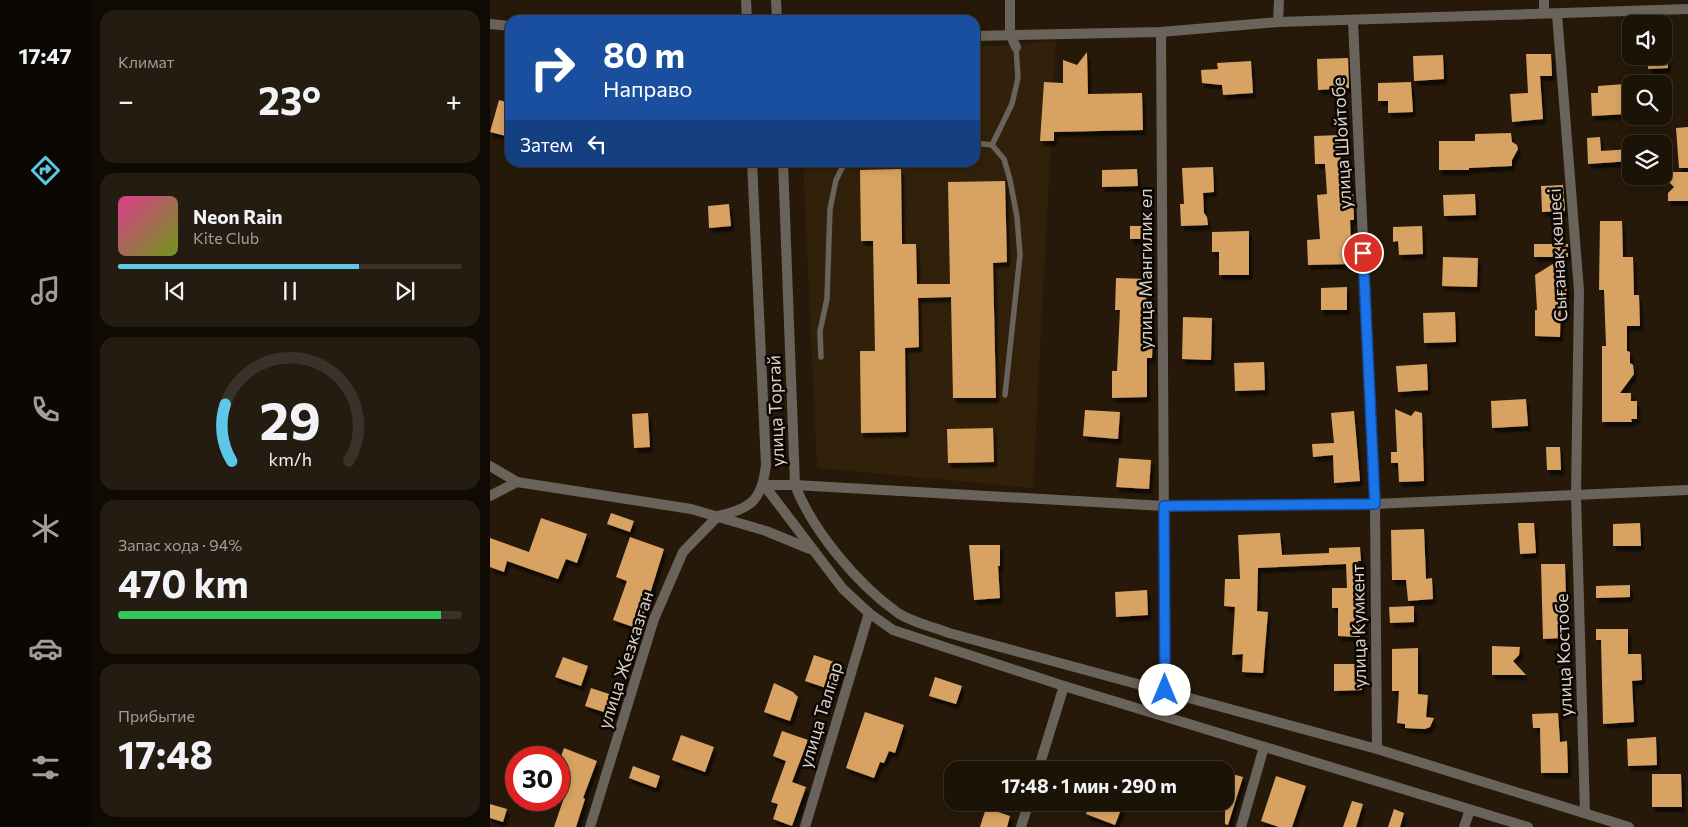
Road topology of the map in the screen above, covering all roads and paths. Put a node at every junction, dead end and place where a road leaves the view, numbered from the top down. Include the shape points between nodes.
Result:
1 (746, 0) edge
2 (776, 0) edge
3 (1010, 0) edge
4 (1279, 0) edge
5 (1544, 0) edge
6 (1688, 9) edge
7 (1544, 12) junction
8 (1557, 14) junction
9 (746, 15) edge
10 (777, 15) edge
11 (1353, 21) junction
12 (1278, 22) junction
13 (490, 24) edge
14 (505, 26) edge
15 (1161, 32) junction
16 (1010, 34) junction
17 (980, 36) edge
18 (1016, 46) joint
19 (980, 144) edge
20 (992, 145) junction
21 (752, 167) edge
22 (783, 167) edge
23 (842, 167) edge
24 (821, 357) dead end
25 (1005, 395) dead end
26 (490, 466) edge
27 (517, 482) junction
28 (764, 485) junction
29 (795, 485) junction
30 (1688, 490) edge
31 (490, 496) edge
32 (1576, 496) junction
33 (1375, 504) junction
34 (1164, 506) junction
35 (718, 516) junction
36 (811, 549) junction
37 (869, 613) junction
38 (1064, 686) junction
39 (1165, 690) junction
40 (1264, 747) junction
41 (1377, 749) junction
42 (1041, 761) edge
43 (1470, 810) junction
44 (1025, 811) edge
45 (1585, 813) junction
46 (590, 827) edge
47 (805, 827) edge
48 (1021, 827) edge
49 (1241, 827) edge
50 (1464, 827) edge
51 (1528, 827) edge
52 (1629, 827) edge

1 - 9 street
2 - 10 street
3 - 16 street
4 - 12 street
5 - 7 street
6 - 8 street
7 - 8 street
7 - 11 street
8 - 32 street, Сығанақ көшесі via 1579,291
11 - 12 street
11 - 33 street, улица Шойтобе
12 - 15 street
13 - 14 street
15 - 16 street
15 - 34 street, улица Мангилик ел
16 - 17 street
16 - 18 street
18 - 20 lane via 1018,78 1012,104
19 - 20 lane
20 - 25 lane via 1004,158 1010,180 1020,255
21 - 28 street, улица Торгай via 766,465
22 - 29 street, улица Торгай
23 - 24 lane via 836,180 830,209 826,299 820,331
26 - 27 street
27 - 31 street
27 - 35 street via 692,509
28 - 29 street, улица Торгай
28 - 35 street via 746,507
28 - 36 street
29 - 34 street
29 - 39 street via 816,528 870,588 899,614 949,633
30 - 32 street
32 - 33 street
32 - 45 street, улица Костобе
33 - 34 street
33 - 41 street, улица Кумкент
34 - 39 street, улица Мангилик ел
35 - 36 street via 766,530
35 - 46 street, улица Жезказган via 682,552 654,619
36 - 37 street via 843,589
37 - 38 street via 893,630 911,637
37 - 47 street, улица Талгар
38 - 40 street
38 - 42 street
39 - 41 street
40 - 43 street
40 - 49 street
41 - 45 street
43 - 50 street
43 - 51 street
44 - 48 street
45 - 52 street

